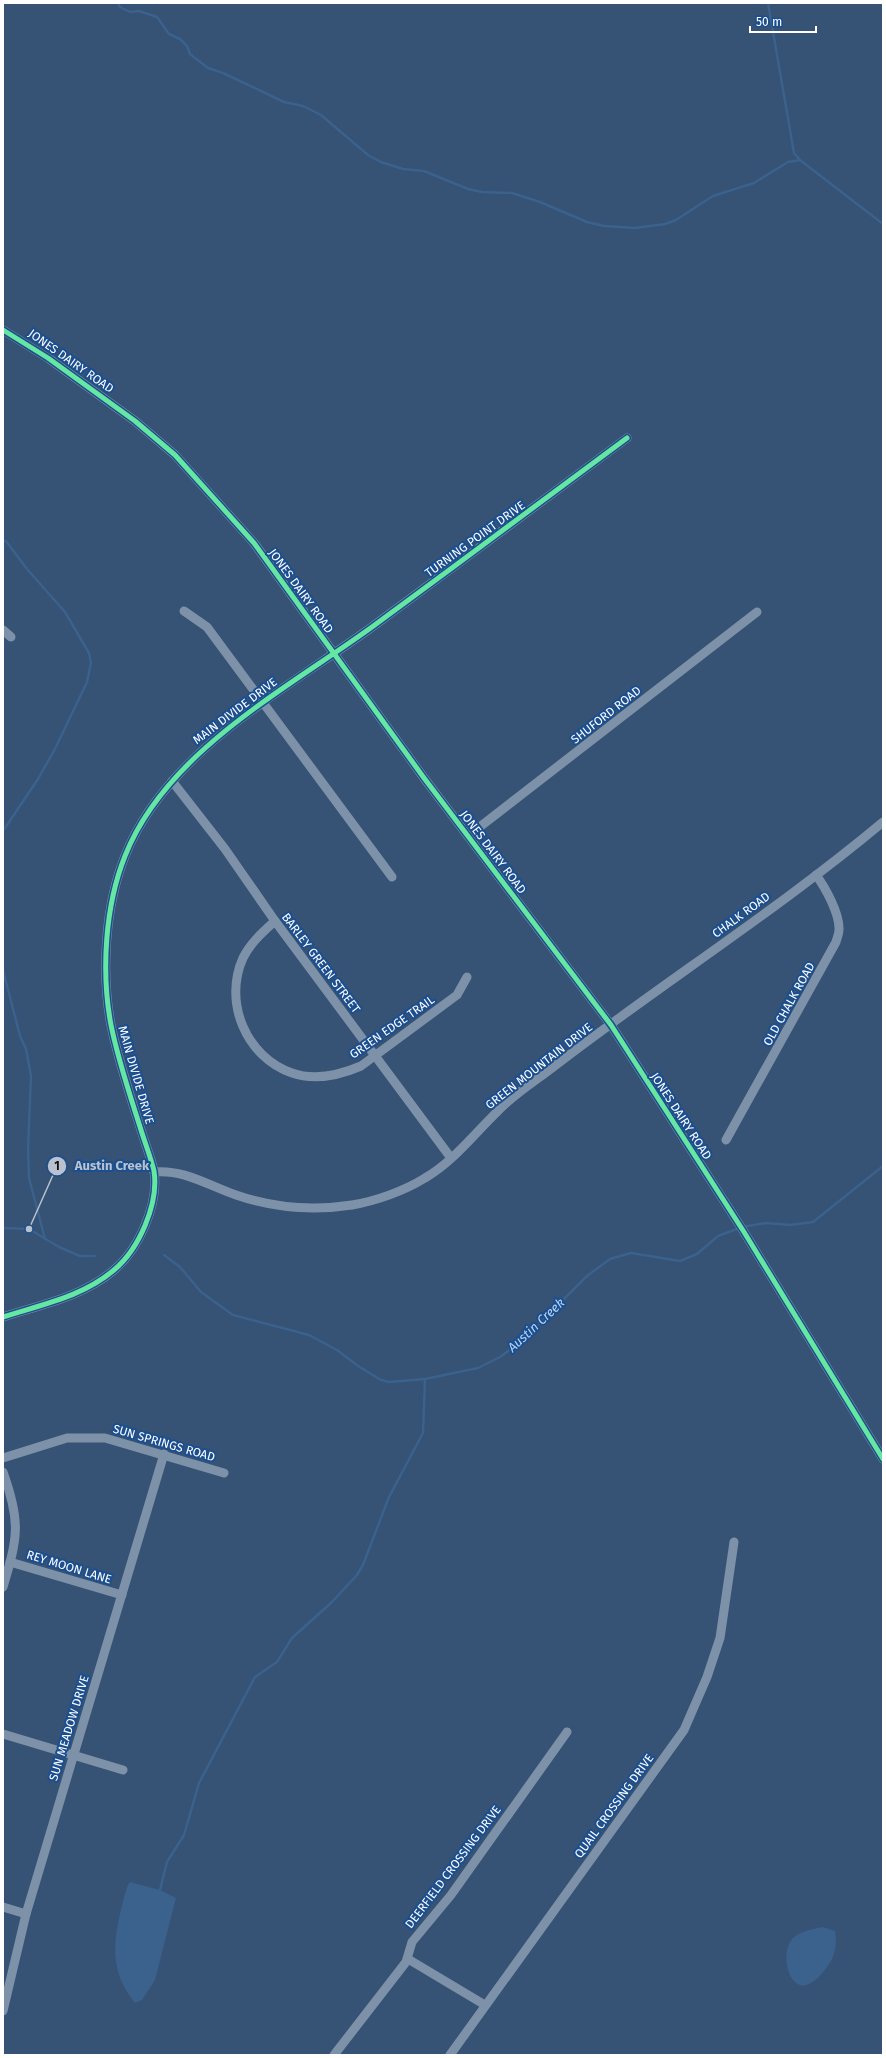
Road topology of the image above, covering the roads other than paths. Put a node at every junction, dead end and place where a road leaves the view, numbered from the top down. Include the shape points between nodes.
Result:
1 (3, 330) edge
2 (627, 438) dead end
3 (184, 610) dead end
4 (758, 612) dead end
5 (3, 630) edge
6 (11, 637) dead end
7 (334, 654) junction
8 (264, 703) junction
9 (172, 781) junction
10 (883, 822) edge
11 (468, 836) junction
12 (816, 875) junction
13 (392, 877) dead end
14 (275, 921) junction
15 (467, 977) dead end
16 (611, 1025) junction
17 (376, 1056) junction
18 (726, 1140) dead end
19 (451, 1158) junction
20 (154, 1172) junction
21 (3, 1317) edge
22 (164, 1454) junction
23 (3, 1458) edge
24 (883, 1459) edge
25 (3, 1472) edge
26 (224, 1473) dead end
27 (734, 1542) dead end
28 (10, 1562) junction
29 (3, 1587) edge
30 (122, 1595) junction
31 (567, 1732) dead end
32 (3, 1734) edge
33 (73, 1756) junction
34 (123, 1770) dead end
35 (3, 1907) edge
36 (26, 1914) junction
37 (408, 1959) junction
38 (485, 2006) junction
39 (3, 2011) edge
40 (334, 2055) edge
41 (450, 2055) edge

1 - 7 street, JONES DAIRY ROAD via 48,358 135,421 175,456 254,543
2 - 7 street, TURNING POINT DRIVE
3 - 8 street via 207,627
4 - 11 street, SHUFORD ROAD
5 - 6 street
7 - 8 street, MAIN DIVIDE DRIVE
7 - 11 street, JONES DAIRY ROAD
8 - 9 street, MAIN DIVIDE DRIVE via 213,740
8 - 13 street
9 - 14 street, BARLEY GREEN STREET via 225,849
9 - 20 street, MAIN DIVIDE DRIVE via 145,817 125,856 110,907 107,943 110,1021
10 - 12 street, CHALK ROAD
11 - 16 street, JONES DAIRY ROAD
12 - 16 street, CHALK ROAD
12 - 18 street, OLD CHALK ROAD via 836,913 839,929 836,942
14 - 17 street, BARLEY GREEN STREET
14 - 17 street, GREEN EDGE TRAIL via 244,957 237,975 236,1007 250,1042 281,1068 293,1074 311,1077 329,1077 347,1072
15 - 17 street, GREEN EDGE TRAIL via 457,995
16 - 19 street, GREEN MOUNTAIN DRIVE via 499,1109 473,1139
16 - 24 street, JONES DAIRY ROAD via 738,1222
17 - 19 street, BARLEY GREEN STREET
19 - 20 street, GREEN MOUNTAIN DRIVE via 425,1178 396,1192 354,1205 315,1209 266,1204 187,1175 166,1171
20 - 21 street, MAIN DIVIDE DRIVE via 150,1213 144,1229 131,1251 116,1268 88,1288 68,1297
22 - 23 street, SUN SPRINGS ROAD via 105,1438 84,1436 67,1438
22 - 26 street, SUN SPRINGS ROAD
22 - 30 street, SUN MEADOW DRIVE
25 - 28 street via 16,1514 17,1531
27 - 38 street, QUAIL CROSSING DRIVE via 720,1638 707,1677 684,1730
28 - 29 street
28 - 30 street, REY MOON LANE
30 - 33 street, SUN MEADOW DRIVE
31 - 37 street, DEERFIELD CROSSING DRIVE via 451,1894 412,1942
32 - 33 street
33 - 34 street
33 - 36 street, SUN MEADOW DRIVE
35 - 36 street
36 - 39 street, SUN MEADOW DRIVE
37 - 38 street
37 - 40 street, DEERFIELD CROSSING DRIVE
38 - 41 street, QUAIL CROSSING DRIVE

